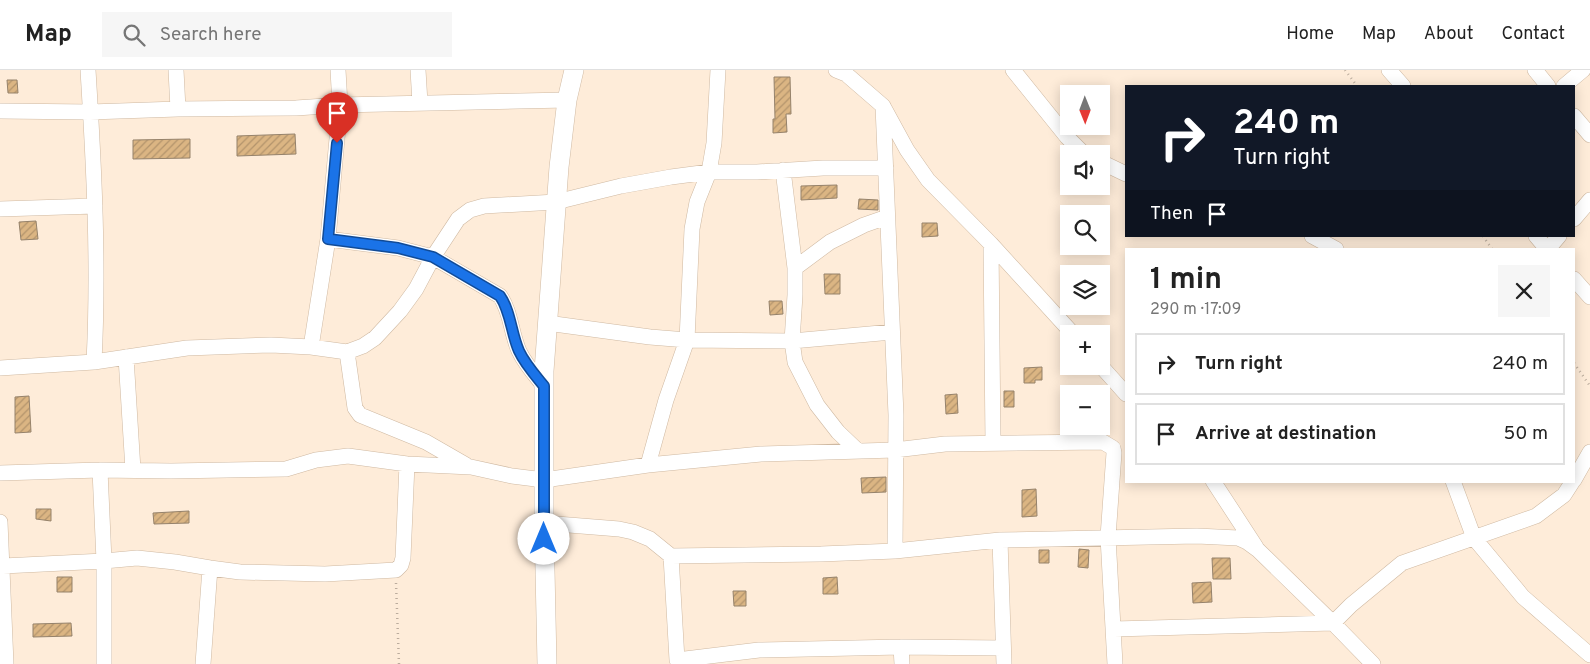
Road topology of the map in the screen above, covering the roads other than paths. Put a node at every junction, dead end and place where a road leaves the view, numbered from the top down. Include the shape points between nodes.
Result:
1 (88, 70) edge
2 (176, 70) edge
3 (338, 70) edge
4 (418, 70) edge
5 (574, 70) edge
6 (718, 70) edge
7 (1013, 70) edge
8 (1388, 70) edge
9 (1535, 70) edge
10 (1583, 70) edge
11 (844, 71) edge
12 (1402, 85) edge
13 (1547, 85) edge
14 (1565, 85) edge
15 (567, 100) junction
16 (420, 103) junction
17 (340, 105) junction
18 (883, 106) junction
19 (178, 108) junction
20 (0, 111) edge
21 (90, 112) junction
22 (1575, 117) edge
23 (1590, 135) edge
24 (1075, 145) edge
25 (1110, 166) edge
26 (886, 168) junction
27 (782, 170) junction
28 (709, 172) junction
29 (1125, 174) edge
30 (1590, 200) edge
31 (556, 202) junction
32 (95, 206) junction
33 (0, 209) edge
34 (887, 217) junction
35 (1575, 218) edge
36 (1314, 237) edge
37 (1537, 237) edge
38 (1558, 237) edge
39 (328, 239) junction
40 (991, 244) junction
41 (1334, 248) edge
42 (1547, 248) edge
43 (1549, 248) edge
44 (433, 257) junction
45 (795, 268) junction
46 (547, 323) junction
47 (1065, 325) edge
48 (892, 332) junction
49 (687, 340) junction
50 (792, 341) junction
51 (311, 347) junction
52 (347, 352) junction
53 (126, 357) junction
54 (94, 362) junction
55 (0, 368) edge
56 (1109, 375) edge
57 (544, 386) junction
58 (1125, 393) edge
59 (993, 442) junction
60 (895, 450) junction
61 (858, 451) junction
62 (1590, 452) edge
63 (408, 464) junction
64 (648, 465) junction
65 (470, 467) junction
66 (100, 470) junction
67 (133, 470) junction
68 (0, 473) edge
69 (1575, 478) edge
70 (544, 480) junction
71 (1214, 483) edge
72 (1454, 483) edge
73 (1572, 483) edge
74 (0, 522) edge
75 (544, 523) junction
76 (1108, 537) junction
77 (1474, 538) junction
78 (1000, 540) junction
79 (1258, 550) junction
80 (895, 551) junction
81 (672, 556) junction
82 (104, 561) junction
83 (3, 566) junction
84 (210, 568) junction
85 (1333, 623) junction
86 (1114, 629) junction
87 (901, 647) junction
88 (1003, 648) junction
89 (1590, 655) edge
90 (677, 662) edge
91 (6, 664) edge
92 (104, 664) edge
93 (203, 664) edge
94 (546, 664) edge
95 (902, 664) edge
96 (1004, 664) edge
97 (1115, 664) edge
98 (1373, 664) edge

1 - 21 street
2 - 19 street
3 - 17 street
4 - 16 street
5 - 15 street
6 - 28 street
7 - 24 street
8 - 12 street
9 - 13 street
10 - 14 street
11 - 18 street
15 - 16 street
15 - 31 street
16 - 17 street
17 - 19 street
17 - 39 street
18 - 26 street
18 - 40 street via 928,180
19 - 21 street
20 - 21 street
21 - 32 street
22 - 23 street
25 - 29 street
26 - 27 street
26 - 34 street
27 - 28 street
27 - 45 street
28 - 31 street via 621,186
28 - 49 street via 697,202 692,229
30 - 35 street
31 - 44 street via 484,206 470,210 458,219
31 - 46 street
32 - 33 street
32 - 54 street via 97,305
34 - 45 street via 830,242
34 - 48 street
36 - 41 street
37 - 42 street
38 - 43 street
39 - 44 street via 398,248
39 - 51 street
40 - 47 street
40 - 59 street
44 - 52 street via 400,311 375,338
44 - 57 street via 500,296 519,351
45 - 50 street
46 - 49 street
46 - 57 street
48 - 50 street
48 - 60 street
49 - 50 street
49 - 64 street
50 - 61 street via 795,362 816,404
51 - 52 street
51 - 53 street via 186,348
52 - 65 street via 355,408 360,415 426,442
53 - 54 street
53 - 67 street
54 - 55 street
56 - 58 street
57 - 70 street
59 - 60 street
59 - 76 street via 1103,442 1113,448
60 - 61 street
60 - 80 street
61 - 64 street via 761,454
62 - 69 street
63 - 65 street
63 - 67 street via 348,456 316,460 286,469
63 - 84 street via 403,558 396,570 326,574
64 - 70 street
65 - 70 street
66 - 67 street
66 - 68 street
66 - 82 street
70 - 75 street
71 - 79 street
72 - 77 street
73 - 77 street via 1564,495 1536,516
74 - 83 street
75 - 81 street via 633,532 650,539
75 - 94 street
76 - 78 street
76 - 79 street via 1229,537 1247,542
76 - 86 street
77 - 85 street via 1402,563
77 - 89 street via 1523,597
78 - 80 street
78 - 88 street
79 - 85 street
80 - 81 street
81 - 90 street
82 - 83 street
82 - 84 street via 137,558
82 - 92 street
83 - 91 street
84 - 93 street
85 - 86 street
85 - 98 street
86 - 97 street
87 - 88 street
87 - 90 street via 759,650
87 - 95 street
88 - 96 street

